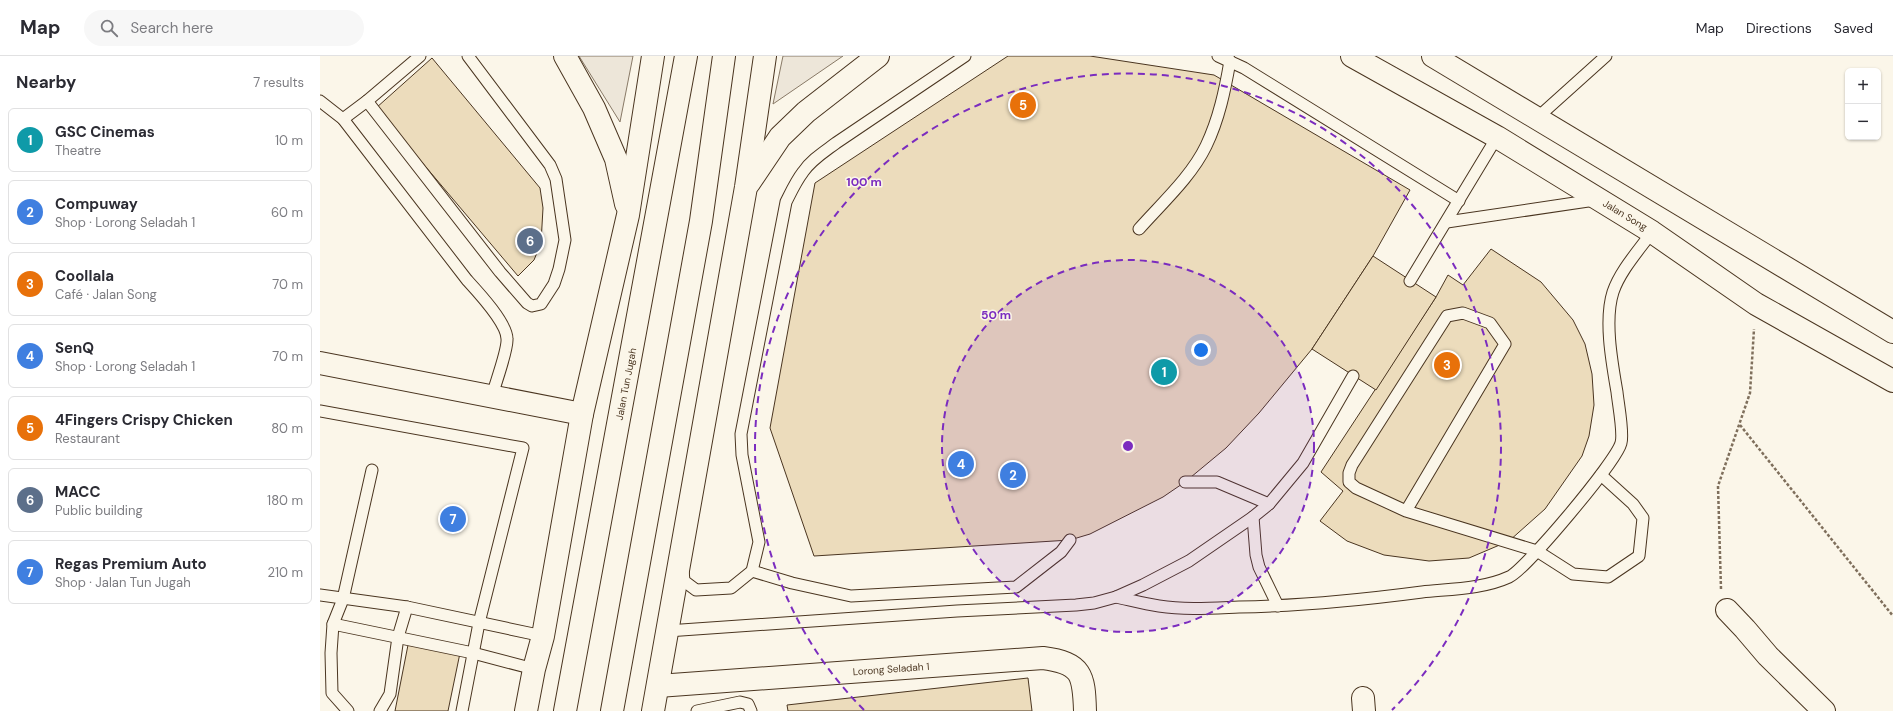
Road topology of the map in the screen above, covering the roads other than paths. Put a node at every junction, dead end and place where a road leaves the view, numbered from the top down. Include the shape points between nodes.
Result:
1 (420, 56) edge
2 (468, 56) edge
3 (565, 56) edge
4 (653, 56) edge
5 (686, 56) edge
6 (724, 56) edge
7 (765, 56) edge
8 (878, 56) edge
9 (965, 56) edge
10 (1218, 56) edge
11 (1352, 56) edge
12 (1433, 56) edge
13 (1606, 56) edge
14 (1229, 58) edge
15 (320, 101) edge
16 (366, 101) junction
17 (1537, 118) junction
18 (343, 119) junction
19 (1497, 137) junction
20 (746, 187) junction
21 (1598, 199) junction
22 (1459, 201) junction
23 (628, 215) junction
24 (1447, 222) junction
25 (1139, 229) dead end
26 (1652, 232) junction
27 (1410, 280) dead end
28 (1893, 332) edge
29 (320, 363) edge
30 (1353, 376) dead end
31 (1893, 381) edge
32 (492, 396) junction
33 (320, 411) edge
34 (582, 414) junction
35 (372, 470) dead end
36 (1601, 475) junction
37 (1185, 482) dead end
38 (1269, 504) junction
39 (1406, 511) junction
40 (1253, 517) junction
41 (1070, 540) dead end
42 (1537, 551) junction
43 (681, 552) junction
44 (752, 570) junction
45 (320, 596) edge
46 (1116, 597) junction
47 (342, 599) junction
48 (1278, 606) junction
49 (407, 607) junction
50 (1727, 610) road end
51 (479, 623) junction
52 (333, 624) junction
53 (667, 631) junction
54 (543, 636) junction
55 (398, 637) junction
56 (473, 653) junction
57 (534, 668) junction
58 (658, 686) junction
59 (348, 711) edge
60 (380, 711) edge
61 (462, 711) edge
62 (526, 711) edge
63 (565, 711) edge
64 (612, 711) edge
65 (653, 711) edge
66 (697, 711) edge
67 (752, 711) edge
68 (1085, 711) edge
69 (1824, 711) edge

1 - 16 lane
2 - 16 lane via 550,165 556,179 565,240 554,284 542,304 532,306 527,303 500,272
3 - 23 main road via 594,108 616,159
4 - 23 main road
5 - 63 main road, Jalan Tun Jugah
6 - 64 main road via 701,221
7 - 20 main road
8 - 20 main road via 806,112 780,137
9 - 44 lane via 816,159 803,172 786,202 741,434 742,455 759,542
10 - 14 lane
11 - 19 main road, Jalan Song
12 - 17 main road
13 - 17 lane
14 - 22 lane
14 - 25 lane via 1220,110 1206,146 1189,171
15 - 18 lane
16 - 18 lane
17 - 28 main road
18 - 32 lane via 467,280 486,300 503,328 508,339
19 - 21 main road, Jalan Song
19 - 22 lane
20 - 43 main road
21 - 24 lane
21 - 26 main road, Jalan Song
22 - 24 lane
23 - 34 main road
24 - 27 lane
26 - 31 main road, Jalan Song via 1756,304
26 - 36 lane via 1621,276 1610,305 1611,344 1622,443
29 - 32 main road
30 - 38 lane via 1303,463
32 - 34 main road
33 - 51 lane via 523,448
34 - 54 main road
35 - 47 lane
36 - 42 lane
36 - 42 lane via 1633,504 1643,518 1639,556 1608,577 1573,574
37 - 38 lane via 1217,482
38 - 40 lane
39 - 39 lane via 1505,344 1490,322 1463,313 1447,316 1349,473 1349,482 1356,488
39 - 42 lane
40 - 46 lane via 1189,561
40 - 48 lane via 1259,567
41 - 44 lane via 1061,552 1016,587 851,596 792,583
42 - 48 lane via 1512,576 1498,582 1380,598
43 - 44 lane via 684,581 696,590 731,588
43 - 53 main road
45 - 47 lane
46 - 48 lane via 1158,606 1186,608
46 - 53 lane via 1094,604
47 - 49 lane
47 - 52 lane
49 - 51 lane
49 - 55 lane
50 - 69 main road via 1768,656
51 - 54 lane
51 - 56 lane
52 - 55 lane
52 - 59 lane via 332,693
53 - 58 main road
54 - 57 main road
55 - 56 lane
55 - 60 lane via 390,694
56 - 57 lane
56 - 61 lane
57 - 62 main road
58 - 65 main road
58 - 68 main road, Lorong Seladah 1 via 1044,658 1070,664 1081,675
66 - 67 lane via 740,702 748,704

